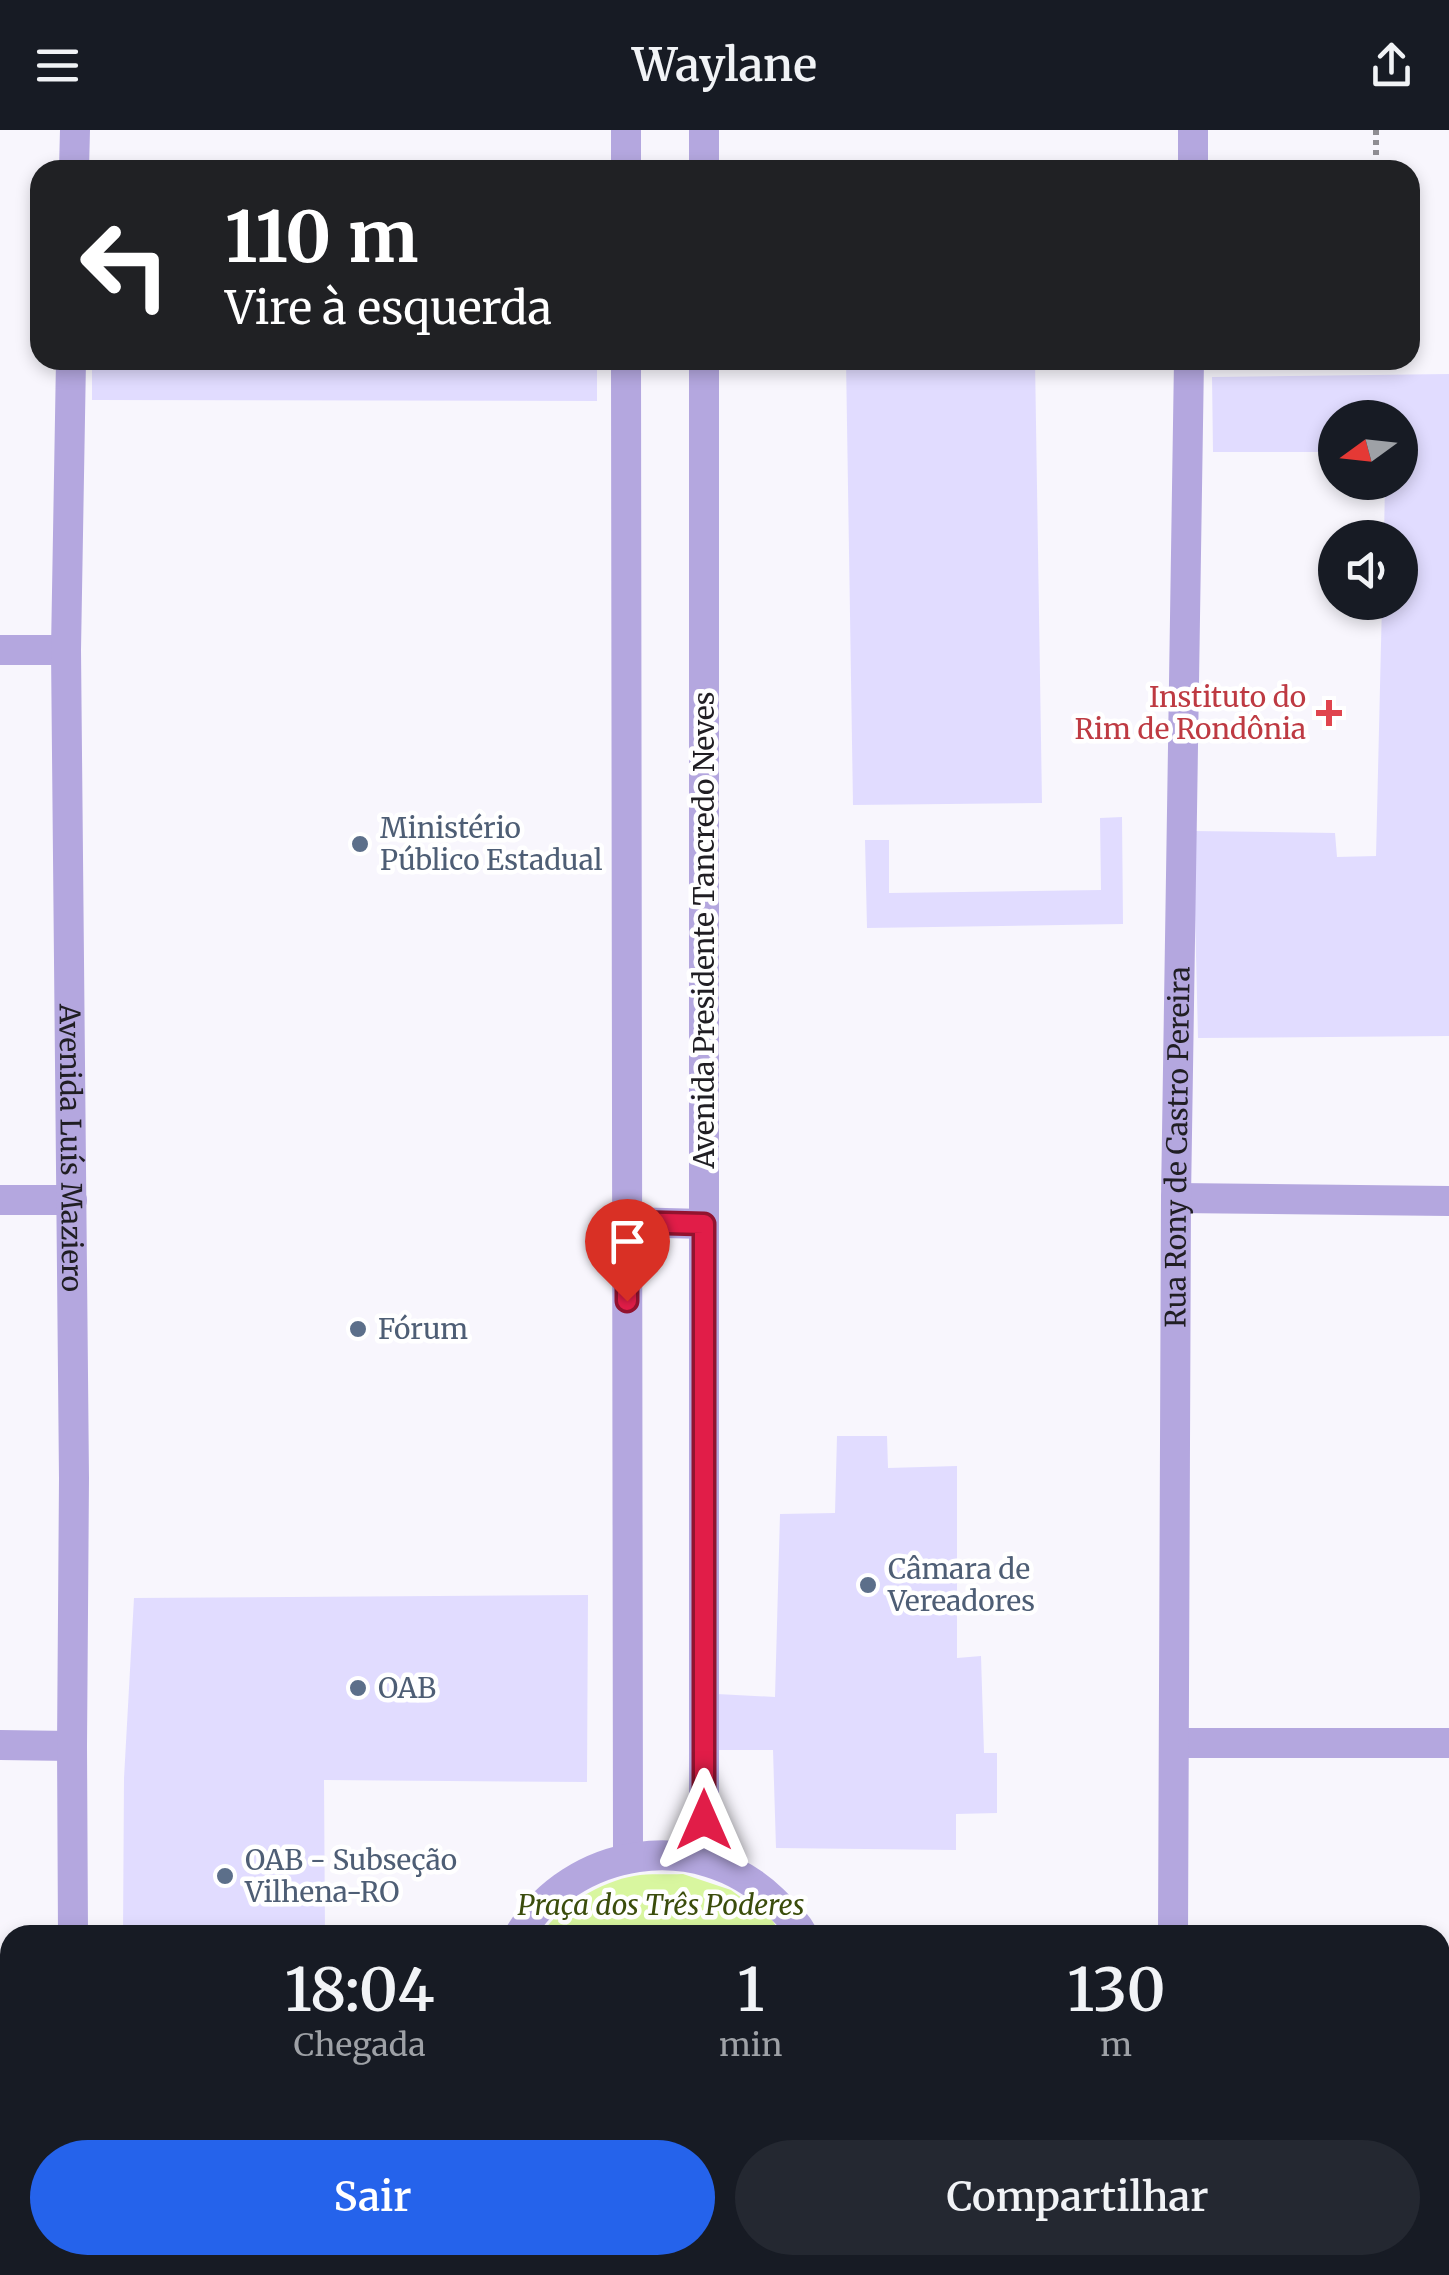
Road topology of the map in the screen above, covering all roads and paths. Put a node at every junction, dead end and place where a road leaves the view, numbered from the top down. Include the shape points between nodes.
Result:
1 (75, 130) edge
2 (626, 130) edge
3 (704, 130) edge
4 (1193, 130) edge
5 (1376, 130) edge
6 (74, 160) edge
7 (626, 160) edge
8 (704, 160) edge
9 (1192, 160) edge
10 (1376, 160) edge
11 (71, 370) edge
12 (626, 370) edge
13 (704, 370) edge
14 (1189, 370) edge
15 (0, 650) edge
16 (66, 650) junction
17 (1176, 1198) junction
18 (0, 1200) edge
19 (72, 1200) junction
20 (1449, 1201) edge
21 (627, 1222) junction
22 (704, 1224) junction
23 (1449, 1742) edge
24 (1174, 1743) junction
25 (0, 1745) edge
26 (72, 1746) junction
27 (628, 1858) junction
28 (704, 1860) junction
29 (73, 1925) edge
30 (526, 1925) edge
31 (797, 1925) edge
32 (1173, 1925) edge

1 - 6 street
2 - 7 street
3 - 8 street
4 - 9 street
5 - 10 path
11 - 16 street, Avenida Luís Maziero
12 - 21 street
13 - 22 street, Avenida Presidente Tancredo Neves
14 - 17 street, Rua Rony de Castro Pereira
15 - 16 street
16 - 19 street, Avenida Luís Maziero
17 - 20 street
17 - 24 street, Rua Rony de Castro Pereira
18 - 19 street
19 - 26 street, Avenida Luís Maziero
21 - 22 street
21 - 27 street
22 - 28 street, Avenida Presidente Tancredo Neves
23 - 24 street
24 - 32 street, Rua Rony de Castro Pereira
25 - 26 street
26 - 29 street, Avenida Luís Maziero
27 - 28 street
27 - 30 street via 576,1877
28 - 31 street via 756,1884

